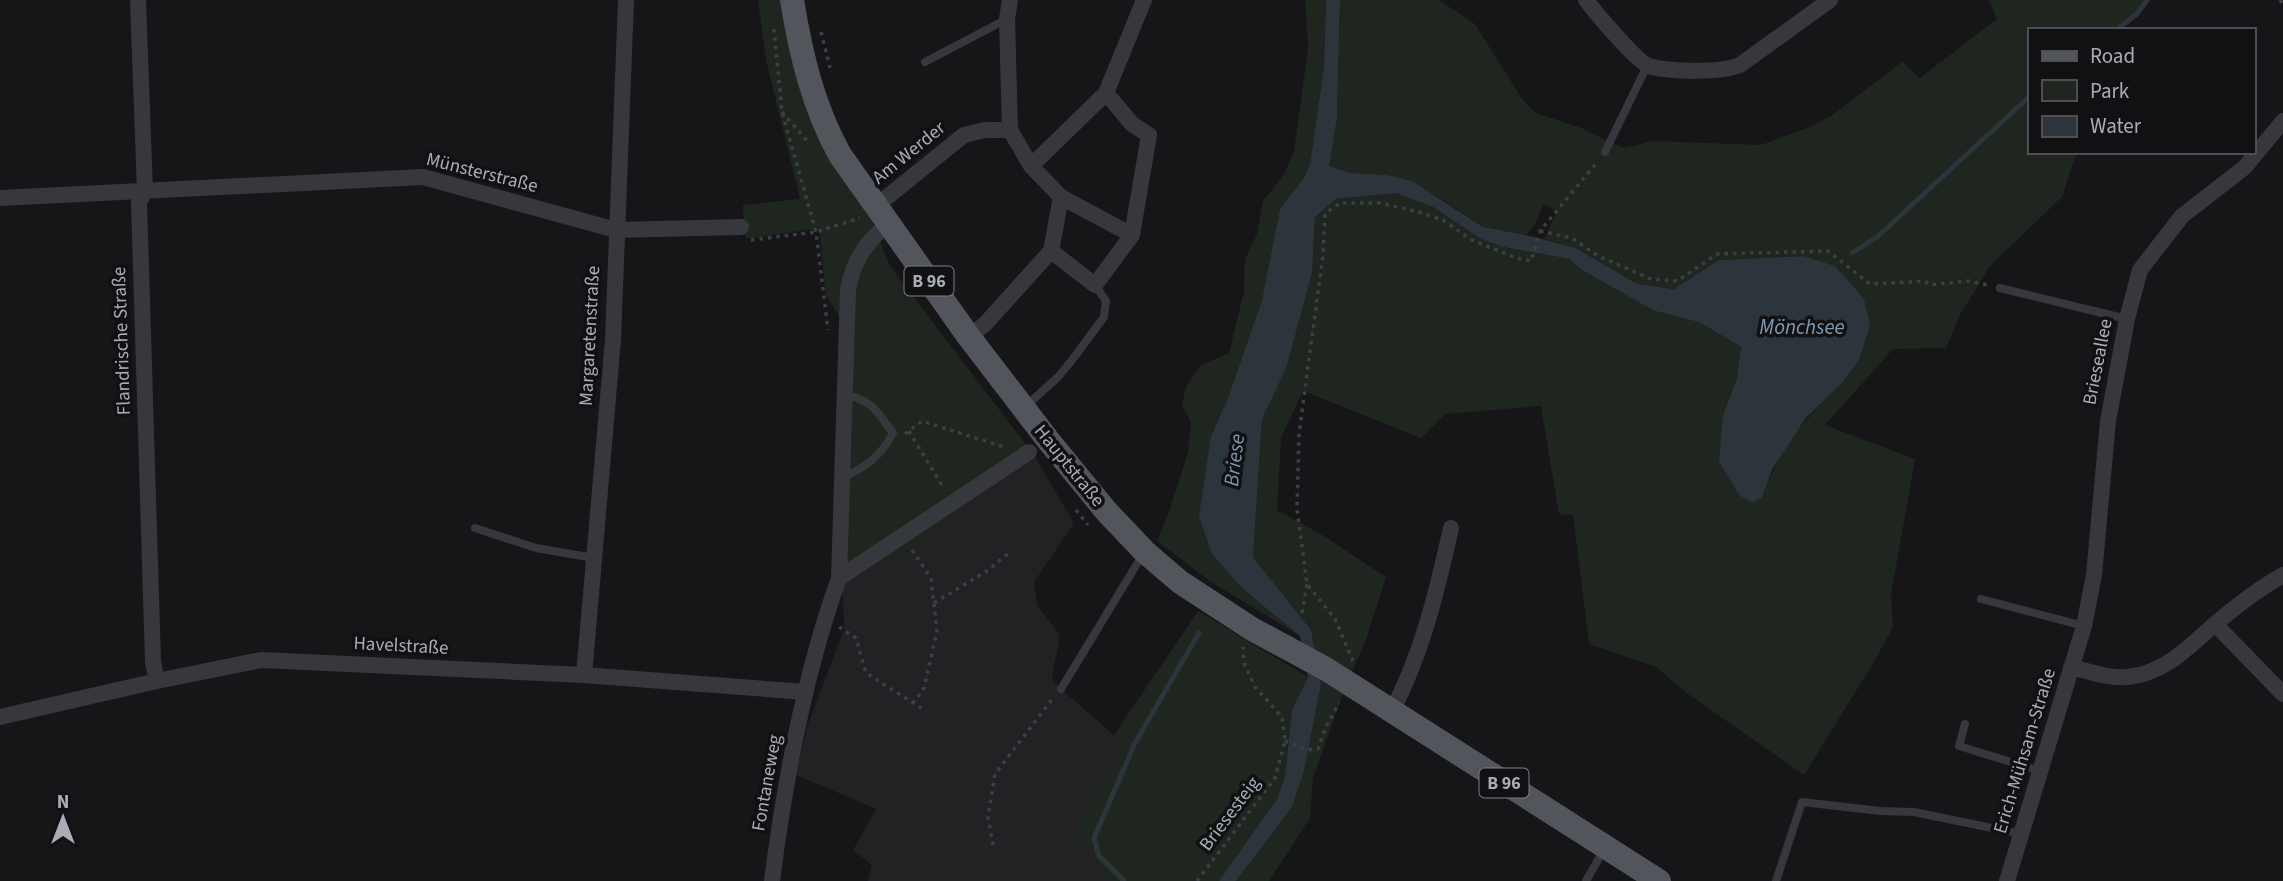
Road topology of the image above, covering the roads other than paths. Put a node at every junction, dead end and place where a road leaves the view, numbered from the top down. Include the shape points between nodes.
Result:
1 (138, 0) edge
2 (626, 0) edge
3 (792, 0) edge
4 (1010, 0) edge
5 (1144, 0) edge
6 (1586, 0) edge
7 (1830, 0) edge
8 (1007, 19) junction
9 (925, 62) dead end
10 (1647, 66) junction
11 (1107, 93) junction
12 (2283, 121) edge
13 (1010, 130) junction
14 (1605, 152) road end
15 (1031, 166) junction
16 (145, 192) junction
17 (1061, 197) junction
18 (0, 198) edge
19 (876, 216) junction
20 (741, 227) road end
21 (616, 230) junction
22 (1132, 235) junction
23 (1051, 251) junction
24 (1095, 285) junction
25 (2000, 288) road end
26 (2127, 319) junction
27 (969, 337) junction
28 (845, 395) junction
29 (1023, 408) junction
30 (1027, 453) road end
31 (842, 478) junction
32 (475, 528) dead end
33 (1451, 528) dead end
34 (1144, 552) junction
35 (594, 558) junction
36 (2283, 575) edge
37 (839, 578) junction
38 (1981, 599) dead end
39 (2215, 624) junction
40 (2084, 626) junction
41 (2071, 667) junction
42 (584, 675) junction
43 (157, 681) junction
44 (1061, 688) road end
45 (805, 692) junction
46 (2283, 694) edge
47 (1392, 711) junction
48 (0, 717) edge
49 (1965, 724) dead end
50 (2040, 771) junction
51 (2021, 834) junction
52 (1605, 848) junction
53 (772, 881) edge
54 (1586, 881) edge
55 (1659, 881) edge
56 (1776, 881) edge
57 (2007, 881) edge

1 - 16 street, Flandrische Straße
2 - 21 street, Margaretenstraße
3 - 19 main road, Hauptstraße / B 96 via 804,65 822,119
4 - 8 street
5 - 11 street
6 - 10 street
7 - 10 street via 1730,69
8 - 9 lane
8 - 13 street
10 - 14 lane
11 - 15 street
11 - 22 street via 1132,124 1150,135
12 - 26 street, Brieseallee via 2245,167 2182,216 2140,270
13 - 15 street
13 - 19 street, Am Werder via 964,135
15 - 17 street
16 - 18 street, Münsterstraße
16 - 21 street, Münsterstraße via 423,177
16 - 43 street, Flandrische Straße via 139,202
17 - 22 street
17 - 23 street
19 - 27 main road, Hauptstraße / B 96
19 - 28 street via 849,281
20 - 21 street, Münsterstraße
21 - 35 street, Margaretenstraße via 613,340
22 - 24 street
23 - 24 street
23 - 27 street
24 - 29 lane via 1106,301 1104,317 1065,369
25 - 26 lane
26 - 40 street, Brieseallee via 2108,421 2094,575
27 - 29 main road, Hauptstraße / B 96
28 - 31 street
28 - 31 lane via 873,405 893,433 878,456
29 - 34 main road, Hauptstraße / B 96
30 - 37 street, Hauptstraße
31 - 37 street
32 - 35 lane via 536,548
33 - 47 street via 1434,601 1408,680
34 - 44 lane
34 - 47 main road, Hauptstraße / B 96 via 1180,582 1252,629
35 - 42 street, Margaretenstraße
36 - 39 street, Erich-Mühsam-Straße
37 - 45 street
38 - 40 lane
39 - 41 street, Erich-Mühsam-Straße via 2154,672 2111,677
39 - 46 street
40 - 41 street, Brieseallee
41 - 50 street, Erich-Mühsam-Straße
42 - 43 street, Havelstraße via 261,660
42 - 45 street, Havelstraße
43 - 48 street, Havelstraße
45 - 53 street, Fontaneweg
47 - 52 main road, B 96
49 - 50 lane via 1959,746
50 - 51 street, Erich-Mühsam-Straße
51 - 56 lane via 1914,812 1802,802
51 - 57 street, Erich-Mühsam-Straße
52 - 54 lane
52 - 55 main road, B 96

